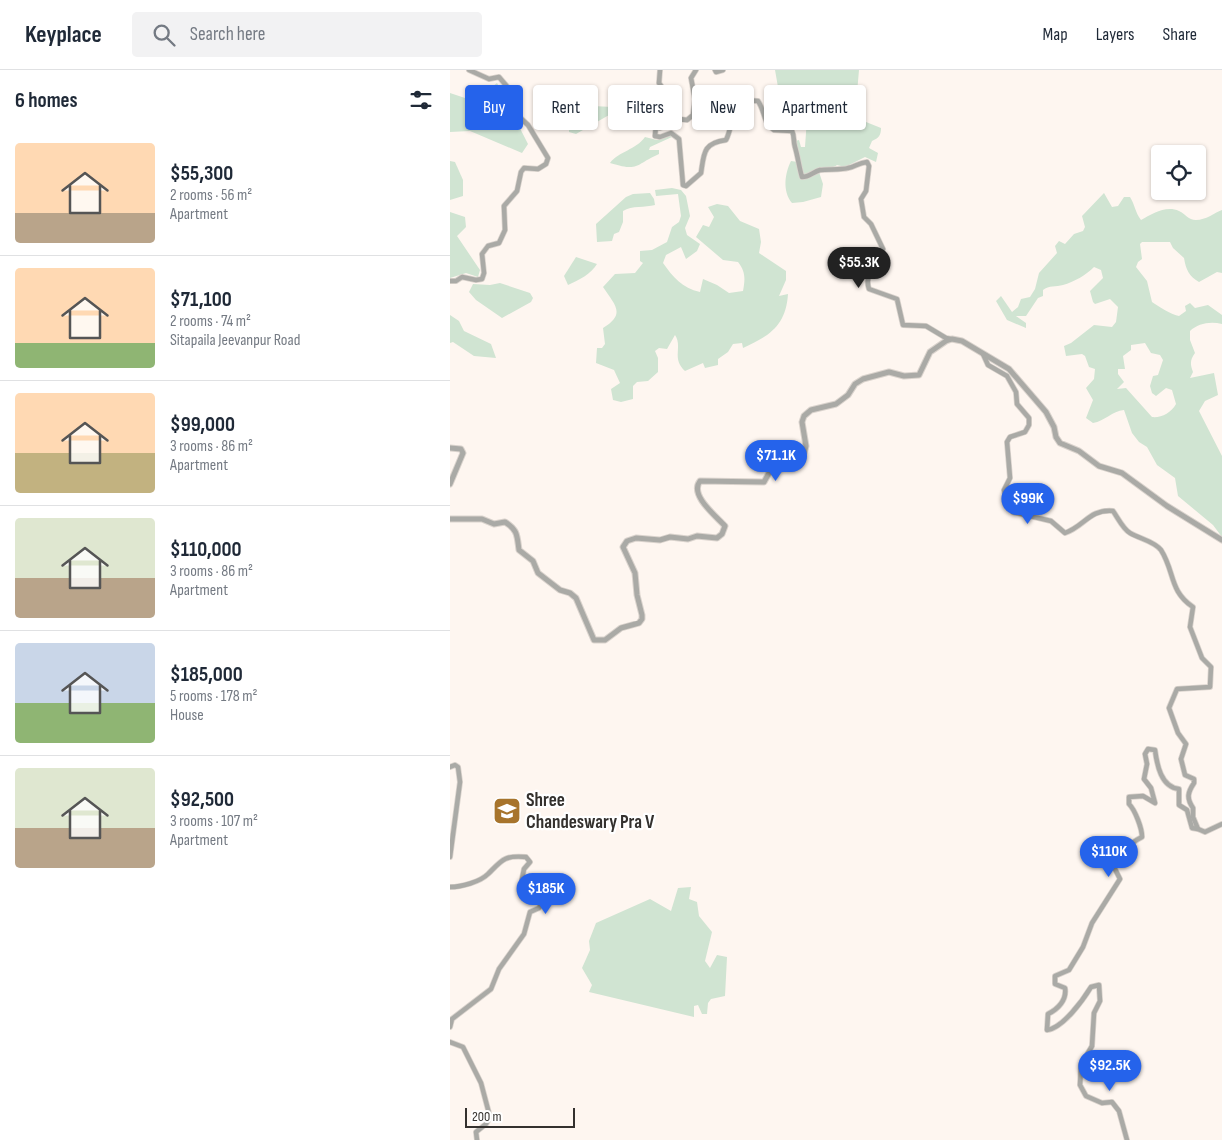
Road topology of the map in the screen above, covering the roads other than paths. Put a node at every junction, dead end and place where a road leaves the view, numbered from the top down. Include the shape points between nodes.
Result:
1 (469, 70) edge
2 (660, 70) edge
3 (696, 70) edge
4 (715, 70) edge
5 (723, 70) edge
6 (660, 85) edge
7 (682, 120) edge
8 (656, 130) edge
9 (450, 280) edge
10 (952, 339) junction
11 (983, 354) junction
12 (450, 448) edge
13 (450, 484) edge
14 (450, 518) edge
15 (1222, 540) edge
16 (450, 767) edge
17 (1222, 824) edge
18 (1198, 829) junction
19 (450, 857) edge
20 (450, 887) edge
21 (450, 1027) edge
22 (450, 1042) edge
23 (477, 1140) edge
24 (1127, 1140) edge

1 - 9 street via 489,79 499,77 505,83 510,90 513,111 528,125 548,158 546,164 538,169 524,168 521,172 517,191 504,206 505,230 499,243 488,246 482,254 482,279 462,277
2 - 6 street
3 - 7 street via 691,78 695,99 692,115
4 - 5 street
8 - 10 street via 655,136 671,133 680,139 683,185 686,186 701,173 704,151 711,143 726,140 733,109 742,100 758,101 765,121 774,130 792,131 802,177 819,170 848,169 856,163 867,162 866,191 861,199 864,217 883,248 869,273 869,289 897,299 902,325 926,326
10 - 11 street via 962,341
10 - 14 street via 930,352 919,375 889,372 863,379 836,404 811,410 802,422 804,453 794,464 773,470 764,482 700,481 699,497 725,526 717,538 636,538 627,541 623,547 635,573 642,620 621,628 605,640 594,640 576,598 538,573 533,561 518,550 515,528 505,522 494,524 482,519
11 - 15 street via 1009,369 1029,392 1046,412 1060,443 1079,451 1100,466 1122,473
11 - 18 street via 988,365 1007,376 1016,392 1017,404 1029,418 1025,432 1010,437 1007,442 1010,478 1004,490 1013,512 1051,521 1065,533 1102,510 1114,512 1128,532 1160,549 1176,592 1193,607 1190,627 1202,658 1211,667 1210,686 1177,689 1169,708 1178,733 1186,744 1182,759 1186,775 1194,779 1188,797
12 - 13 street via 461,449 463,453
16 - 19 street via 458,767 460,782
17 - 18 street via 1206,832
18 - 24 street via 1192,828 1187,810 1179,805 1179,790 1173,789 1160,776 1154,750 1148,749 1144,780 1151,788 1155,803 1143,796 1128,797 1142,836 1120,855 1114,867 1120,879 1114,891 1092,923 1083,947 1068,970 1055,976 1055,984 1065,988 1066,993 1057,1009 1048,1014 1047,1030 1066,1019 1091,987 1099,985 1100,1001 1094,1012 1092,1046 1081,1066 1080,1085 1086,1096 1102,1103 1112,1102 1119,1110
20 - 21 street via 486,876 506,858 526,857 530,862 522,879 542,902 539,908 530,912 524,934 499,969 491,989 452,1019
22 - 23 street via 462,1046 481,1083 490,1117 476,1132

